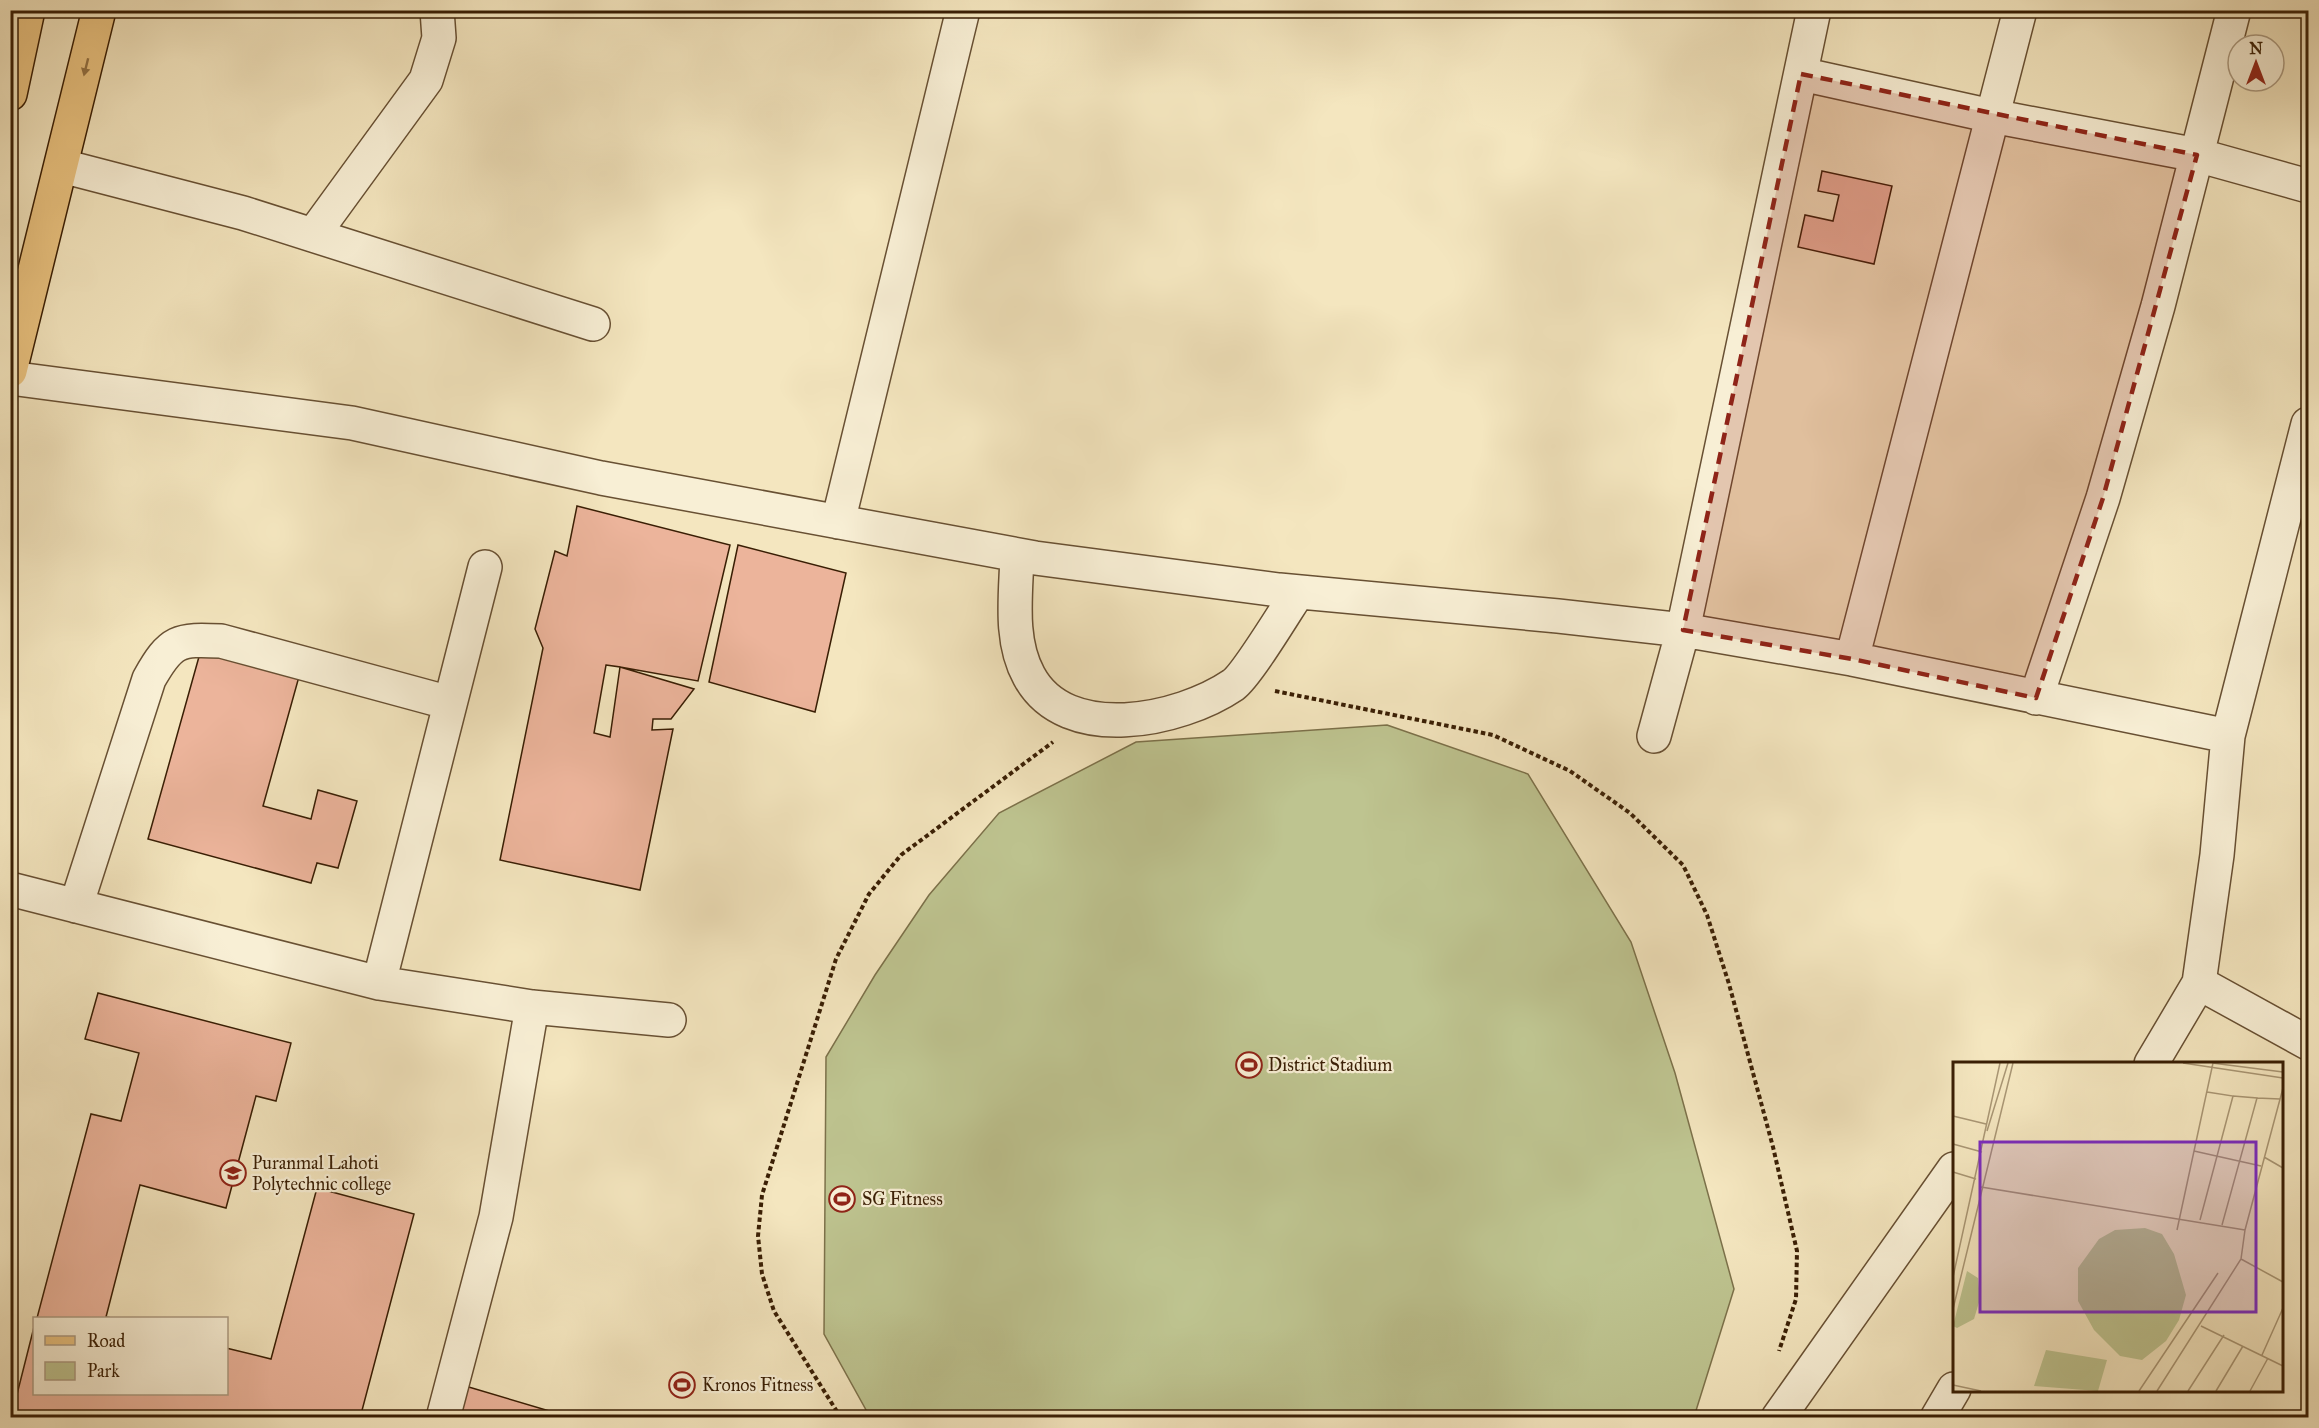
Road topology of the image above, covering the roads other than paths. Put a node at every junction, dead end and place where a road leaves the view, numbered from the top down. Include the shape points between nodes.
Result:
1 (27, 10) edge
2 (99, 10) edge
3 (437, 10) edge
4 (963, 10) edge
5 (1814, 10) edge
6 (2020, 10) edge
7 (2234, 10) edge
8 (1801, 74) junction
9 (11, 88) edge
10 (1992, 116) junction
11 (2197, 155) junction
12 (62, 166) junction
13 (2308, 186) edge
14 (313, 235) junction
15 (593, 324) dead end
16 (10, 371) edge
17 (10, 378) edge
18 (2308, 424) edge
19 (838, 522) junction
20 (1017, 555) junction
21 (485, 567) dead end
22 (1298, 592) junction
23 (1683, 630) junction
24 (1852, 659) junction
25 (2036, 698) junction
26 (450, 703) junction
27 (1654, 736) dead end
28 (2228, 736) junction
29 (10, 889) edge
30 (76, 906) junction
31 (379, 983) junction
32 (2199, 983) junction
33 (532, 1007) junction
34 (669, 1020) dead end
35 (2308, 1043) edge
36 (2152, 1062) edge
37 (1953, 1170) edge
38 (1953, 1391) edge
39 (443, 1418) edge
40 (1778, 1418) edge
41 (1937, 1418) edge

1 - 9 main road
2 -> 12 main road
3 - 14 street via 439,38 426,80
4 - 19 street
5 - 8 street
6 - 10 street
7 - 11 street
8 - 10 street
8 - 23 street
10 - 11 street
10 - 24 street
11 - 13 street
11 - 25 street via 2103,498
12 - 14 street
12 - 16 main road
14 - 15 street
17 - 19 street via 352,423 602,478
18 - 28 street
19 - 20 street
20 - 22 street
20 - 22 street via 1016,619 1019,649 1029,676 1054,704 1088,717 1122,721 1170,715 1235,683
21 - 26 street
22 - 23 street
23 - 24 street
23 - 27 street
24 - 25 street
25 - 28 street
26 - 30 street via 222,641 188,640 164,652 149,679
26 - 31 street
28 - 32 street
29 - 30 street
30 - 31 street
31 - 33 street
32 - 35 street
32 - 36 street
33 - 34 street
33 - 39 street via 496,1217
37 - 40 street
38 - 41 street

